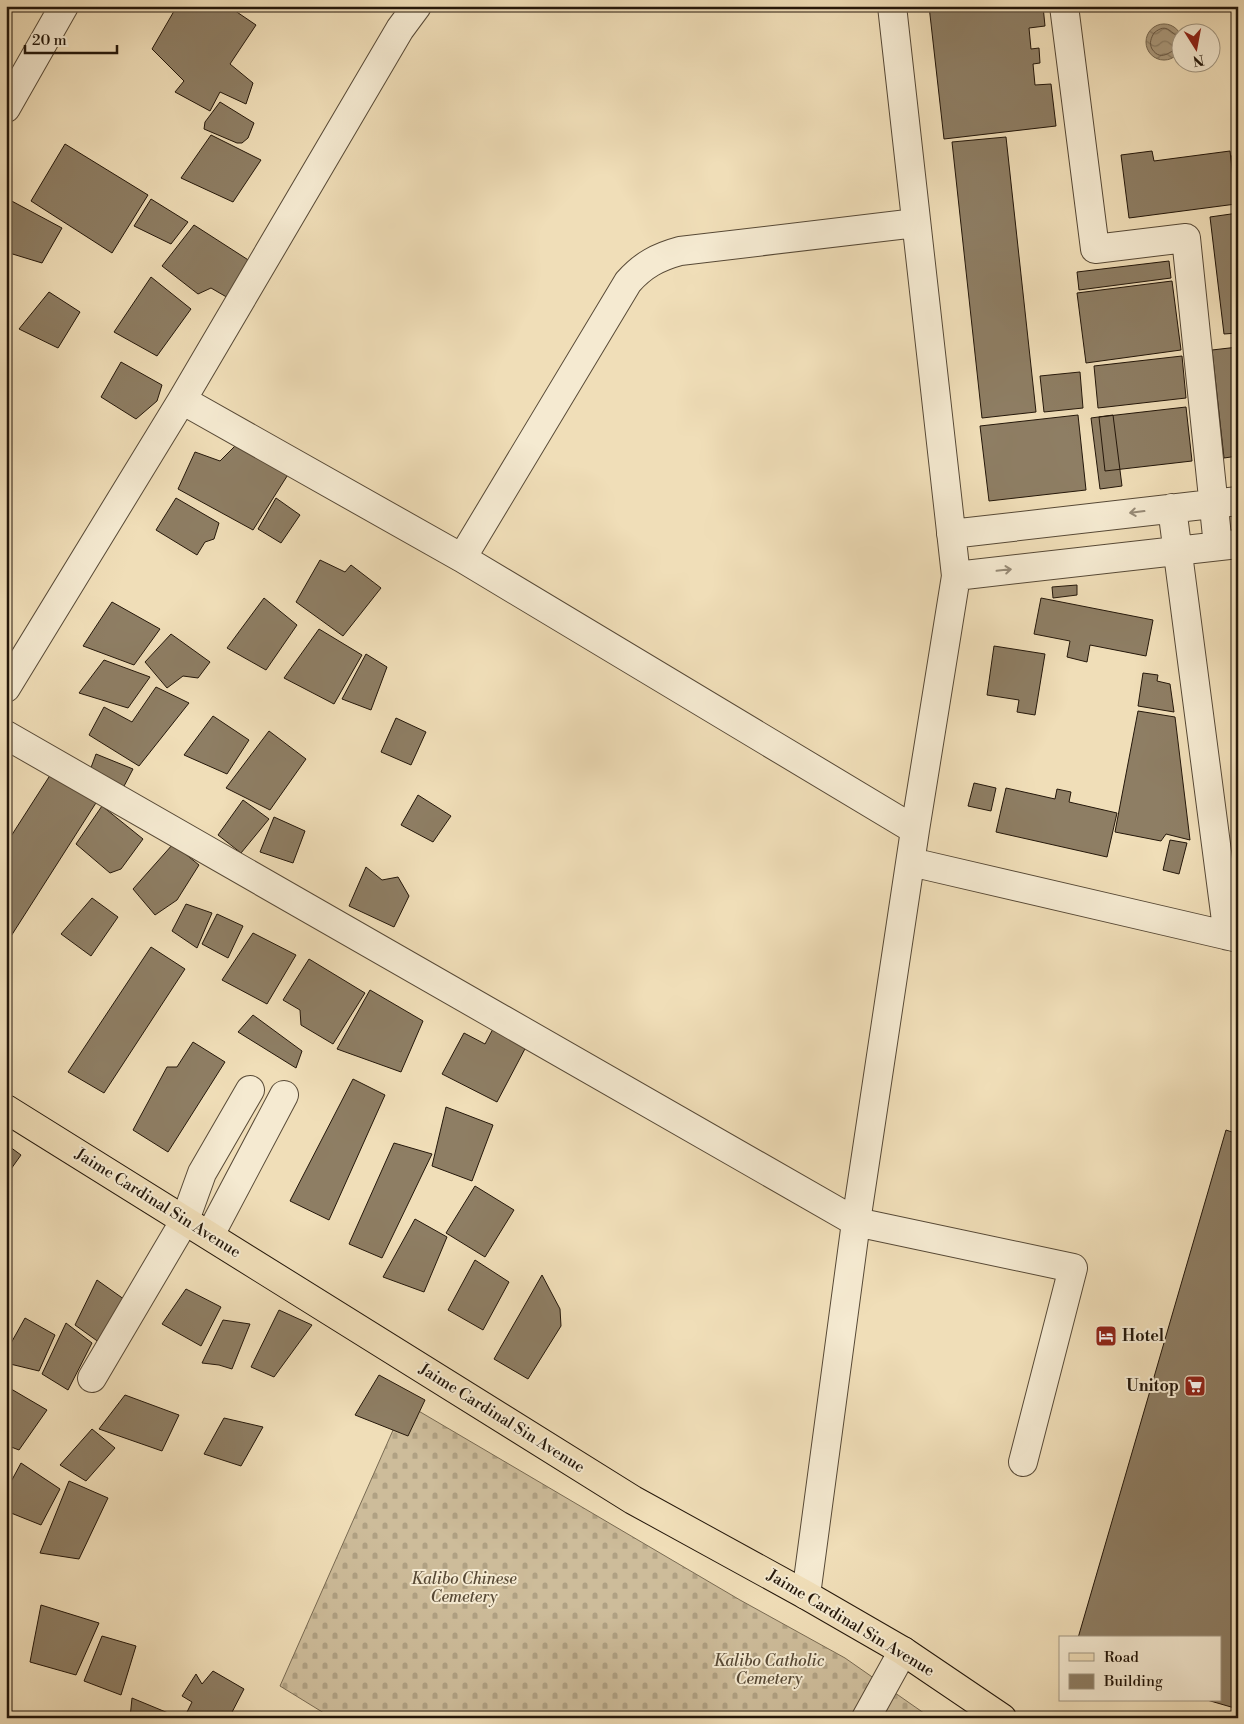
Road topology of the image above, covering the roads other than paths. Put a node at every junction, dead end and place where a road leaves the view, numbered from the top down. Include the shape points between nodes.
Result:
1 (64, 6) edge
2 (417, 6) edge
3 (892, 6) edge
4 (1064, 6) edge
5 (6, 108) edge
6 (916, 223) junction
7 (182, 400) junction
8 (1226, 502) edge
9 (1172, 508) junction
10 (951, 534) junction
11 (1228, 545) edge
12 (1178, 551) junction
13 (462, 558) junction
14 (956, 576) junction
15 (6, 688) edge
16 (6, 735) edge
17 (915, 830) junction
18 (911, 862) junction
19 (1233, 937) edge
20 (250, 1090) dead end
21 (284, 1095) dead end
22 (6, 1109) edge
23 (185, 1220) junction
24 (856, 1222) junction
25 (210, 1236) junction
26 (92, 1378) dead end
27 (1024, 1462) dead end
28 (806, 1595) junction
29 (903, 1651) junction
30 (866, 1718) edge
31 (1002, 1718) edge

1 - 5 street
2 - 7 street via 400,29
3 - 6 street
4 - 8 street via 1096,249 1186,238
6 - 10 street
6 - 13 street via 680,252 644,266 628,282
7 - 13 street
7 - 15 street
8 - 9 street
8 - 11 street
9 -> 10 street
9 - 12 street
10 - 14 street
11 - 12 street
14 -> 12 street
12 - 19 street
13 - 17 street
14 - 17 street
16 - 24 street
17 - 18 street
18 - 19 street
18 - 24 street
20 - 23 street via 202,1172
21 - 25 street
22 - 23 main road, Jaime Cardinal Sin Avenue
23 - 25 main road, Jaime Cardinal Sin Avenue
23 - 26 street
24 - 27 street via 1073,1268
24 - 28 street
25 - 28 main road, Jaime Cardinal Sin Avenue via 633,1500
28 - 29 main road, Jaime Cardinal Sin Avenue
29 - 30 street
29 - 31 main road, Jaime Cardinal Sin Avenue

